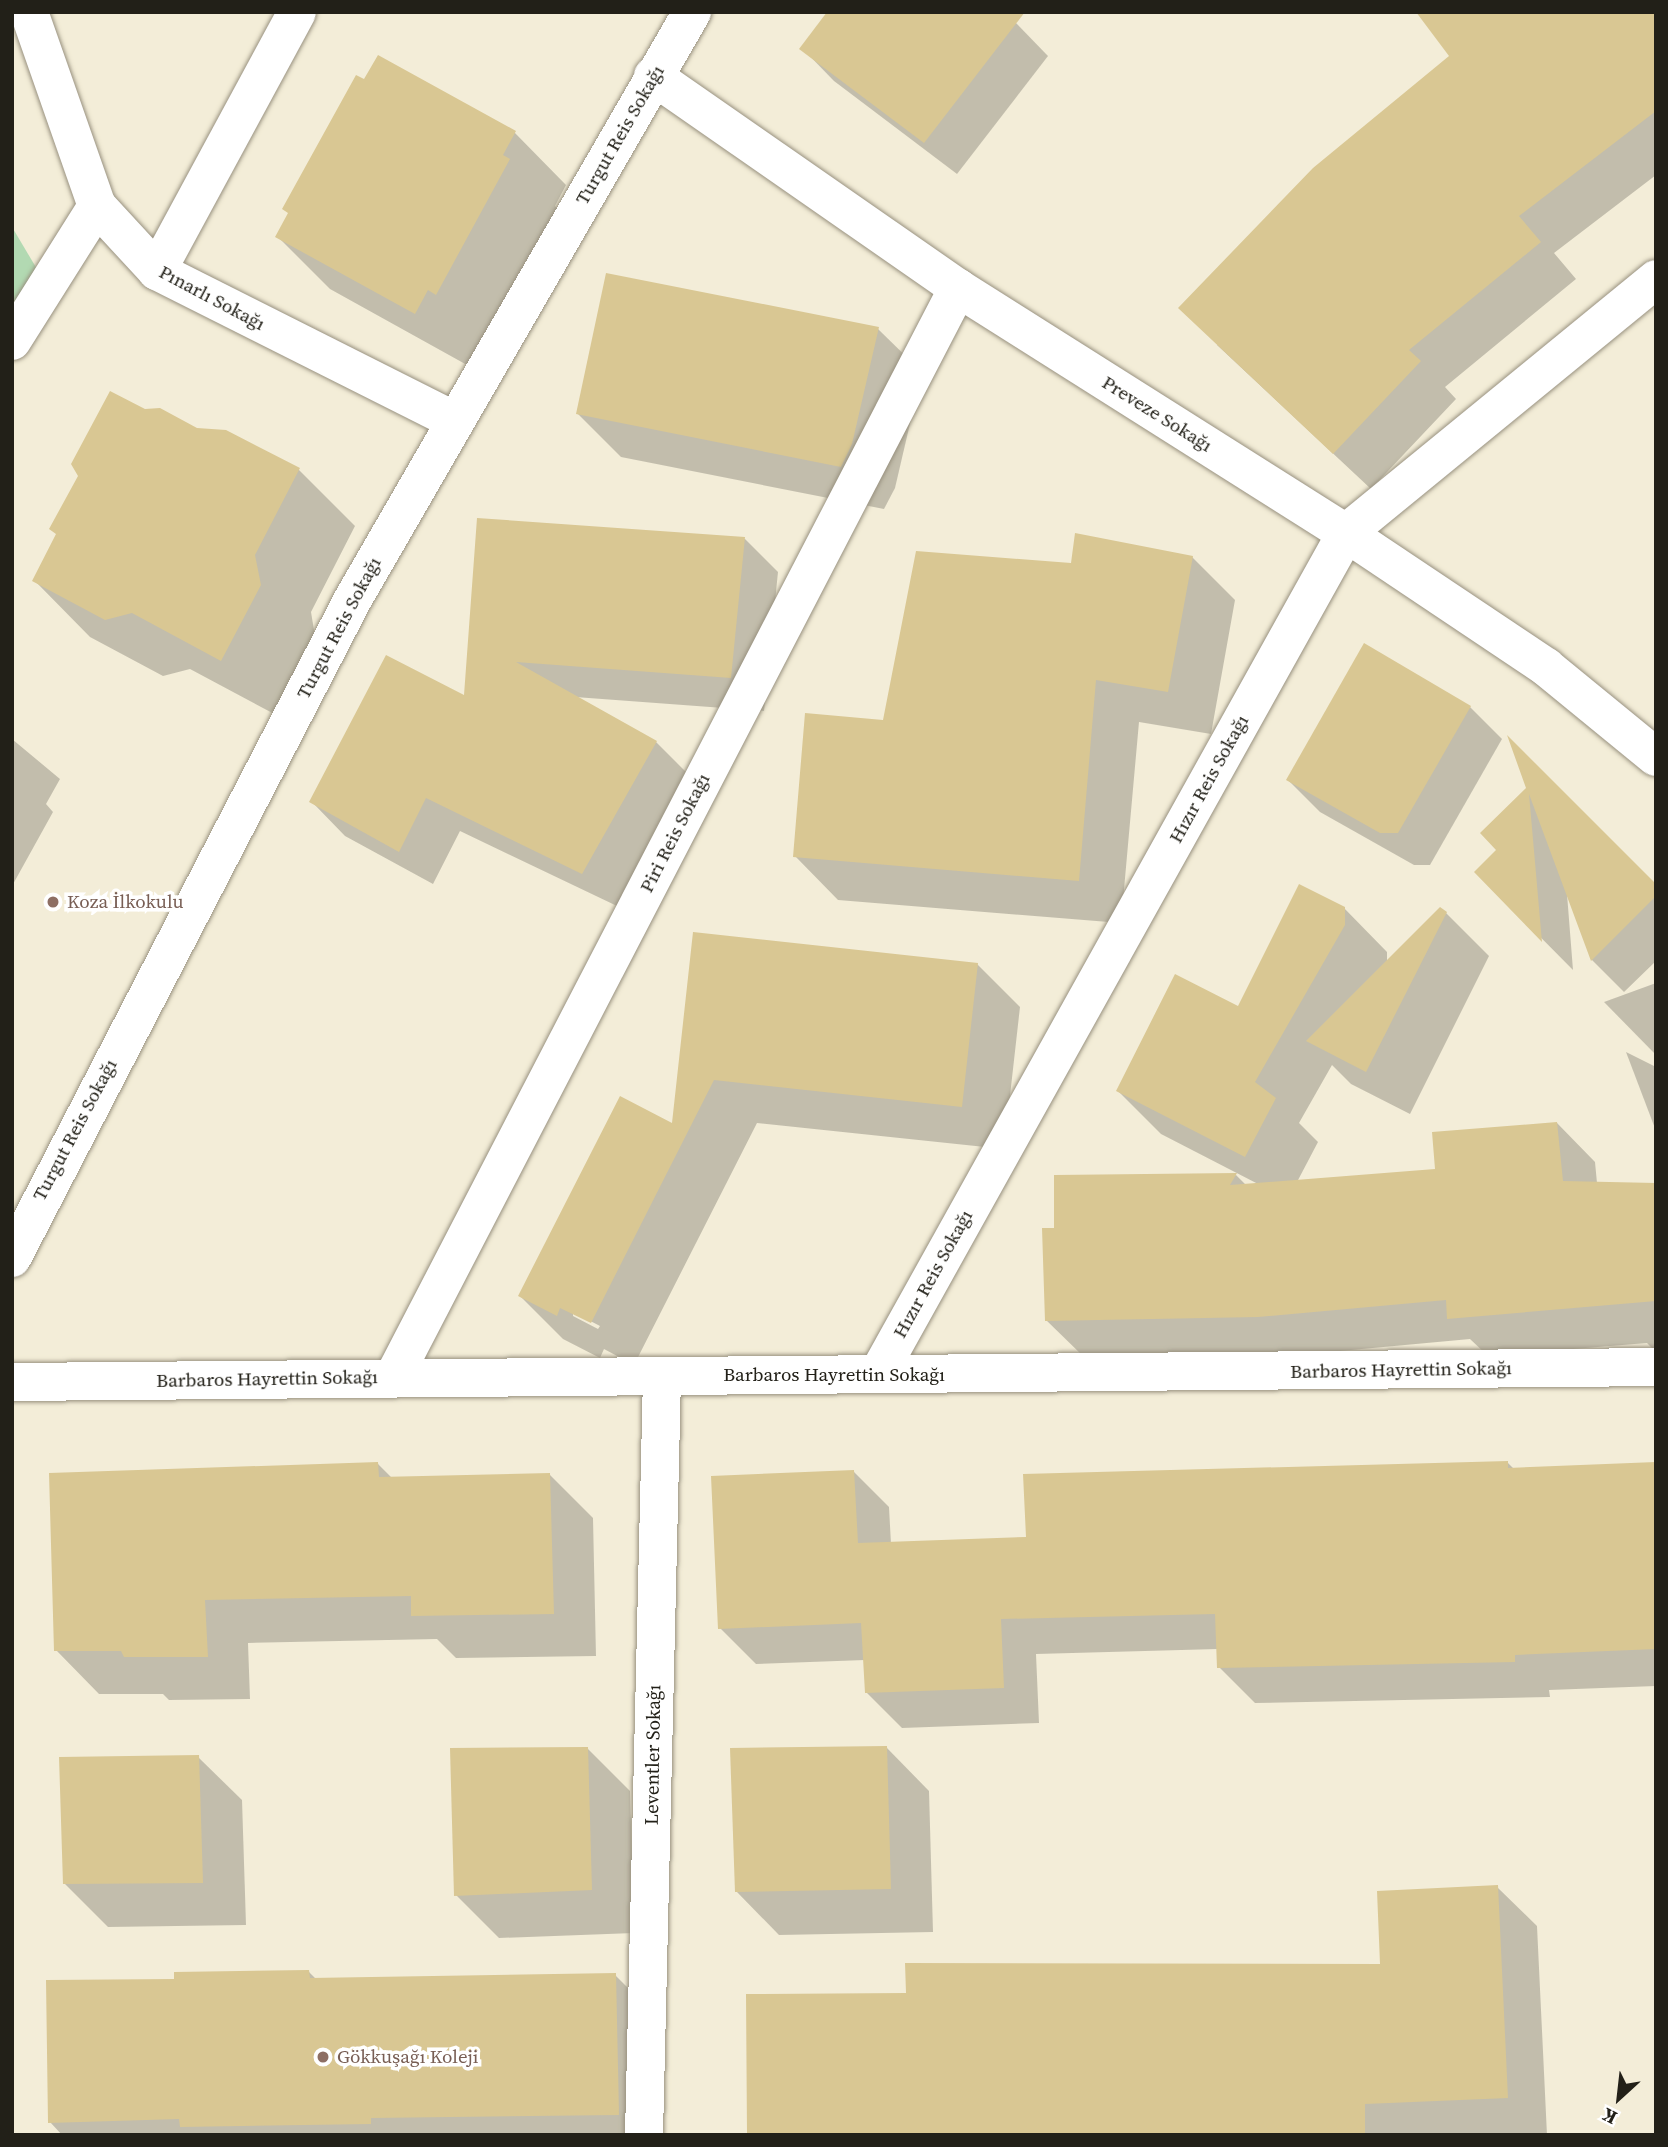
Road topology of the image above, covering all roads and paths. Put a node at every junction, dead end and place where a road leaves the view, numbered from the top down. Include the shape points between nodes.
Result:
1 (29, 12) edge
2 (297, 12) edge
3 (692, 12) edge
4 (653, 76) junction
5 (97, 206) junction
6 (157, 271) junction
7 (1656, 279) edge
8 (958, 288) junction
9 (12, 341) edge
10 (455, 421) junction
11 (1346, 533) junction
12 (1656, 757) edge
13 (12, 1258) edge
14 (1656, 1367) edge
15 (878, 1374) junction
16 (662, 1376) junction
17 (393, 1378) junction
18 (12, 1382) edge
19 (644, 2135) edge

1 - 5 street, Pınarlı Sokağı
2 - 6 street
3 - 4 street, Turgut Reis Sokağı
4 - 8 street, Preveze Sokağı
4 - 10 street, Turgut Reis Sokağı
5 - 6 street, Pınarlı Sokağı
5 - 9 street
6 - 10 street, Pınarlı Sokağı
7 - 11 street, Hızır Reis Sokağı
8 - 11 street, Preveze Sokağı
8 - 17 street, Piri Reis Sokağı
10 - 13 street, Turgut Reis Sokağı via 353,599
11 - 12 street, Preveze Sokağı via 1546,667
11 - 15 street, Hızır Reis Sokağı
14 - 15 street, Barbaros Hayrettin Sokağı
15 - 16 street, Barbaros Hayrettin Sokağı
16 - 17 street, Barbaros Hayrettin Sokağı
16 - 19 street, Leventler Sokağı
17 - 18 street, Barbaros Hayrettin Sokağı

